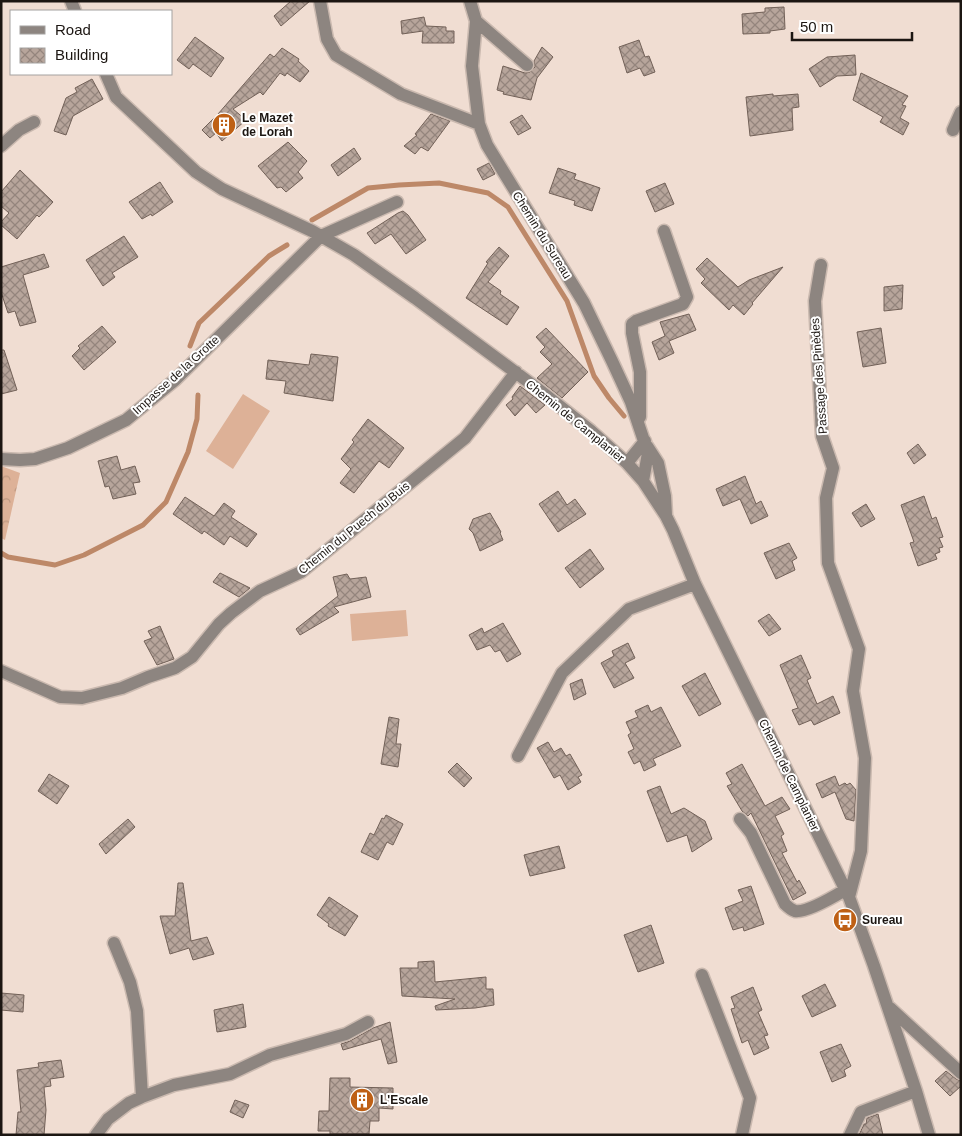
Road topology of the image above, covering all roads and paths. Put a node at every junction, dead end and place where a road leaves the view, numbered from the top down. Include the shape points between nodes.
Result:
1 (320, 1) edge
2 (470, 1) edge
3 (476, 21) junction
4 (527, 65) dead end
5 (106, 75) edge
6 (961, 112) edge
7 (34, 122) dead end
8 (479, 124) junction
9 (953, 130) dead end
10 (1, 146) edge
11 (396, 202) dead end
12 (664, 231) dead end
13 (321, 236) junction
14 (821, 265) dead end
15 (516, 372) junction
16 (640, 427) junction
17 (644, 442) junction
18 (1, 459) edge
19 (627, 463) junction
20 (643, 481) junction
21 (666, 516) junction
22 (695, 584) junction
23 (1, 671) edge
24 (518, 756) dead end
25 (740, 819) dead end
26 (847, 894) junction
27 (114, 943) dead end
28 (702, 975) dead end
29 (888, 1006) junction
30 (368, 1022) dead end
31 (961, 1073) edge
32 (916, 1091) junction
33 (142, 1098) junction
34 (96, 1135) edge
35 (742, 1135) edge
36 (850, 1135) edge
37 (928, 1135) edge

1 - 8 street via 327,39 336,55 401,94
2 - 3 street, Chemin du Sureau
3 - 4 street
3 - 8 street, Chemin du Sureau via 472,66
5 - 13 street, Chemin de Camplanier via 116,97 196,172 222,189
6 - 9 street
7 - 10 street
8 - 16 street, Chemin du Sureau via 486,145 584,303
11 - 13 street
12 - 16 street via 687,297 682,304 632,324 640,372
13 - 15 street, Chemin de Camplanier via 369,265
13 - 18 street, Impasse de la Grotte via 175,380 126,420 68,448 35,459
14 - 26 street, Passage des Pinèdes via 814,301 822,436 833,468 826,498 828,564 859,648 853,691 864,758 861,851
15 - 19 street, Chemin de Camplanier
15 - 23 street, Chemin du Puech du Buis via 465,438 320,558 301,572 252,597 219,624 192,657 175,668 122,688 82,698 60,698
16 - 17 street, Chemin du Sureau
17 - 19 street
17 - 20 street, Chemin du Sureau via 648,453
17 - 21 street, Chemin du Sureau via 658,463
19 - 20 street, Chemin de Camplanier
20 - 21 street, Chemin de Camplanier
21 - 22 street, Chemin de Camplanier
22 - 24 street via 630,609 562,673
22 - 26 street, Chemin de Camplanier
25 - 26 street via 751,833 785,904 794,911
26 - 29 street, Chemin de Camplanier
27 - 33 street via 130,982 137,1011
28 - 35 street via 750,1098
29 - 31 street, Chemin de Camplanier
29 - 32 street
30 - 33 street via 346,1034 270,1055 230,1074 174,1085
32 - 36 street via 861,1112
32 - 37 street
33 - 34 street via 129,1103 108,1119

